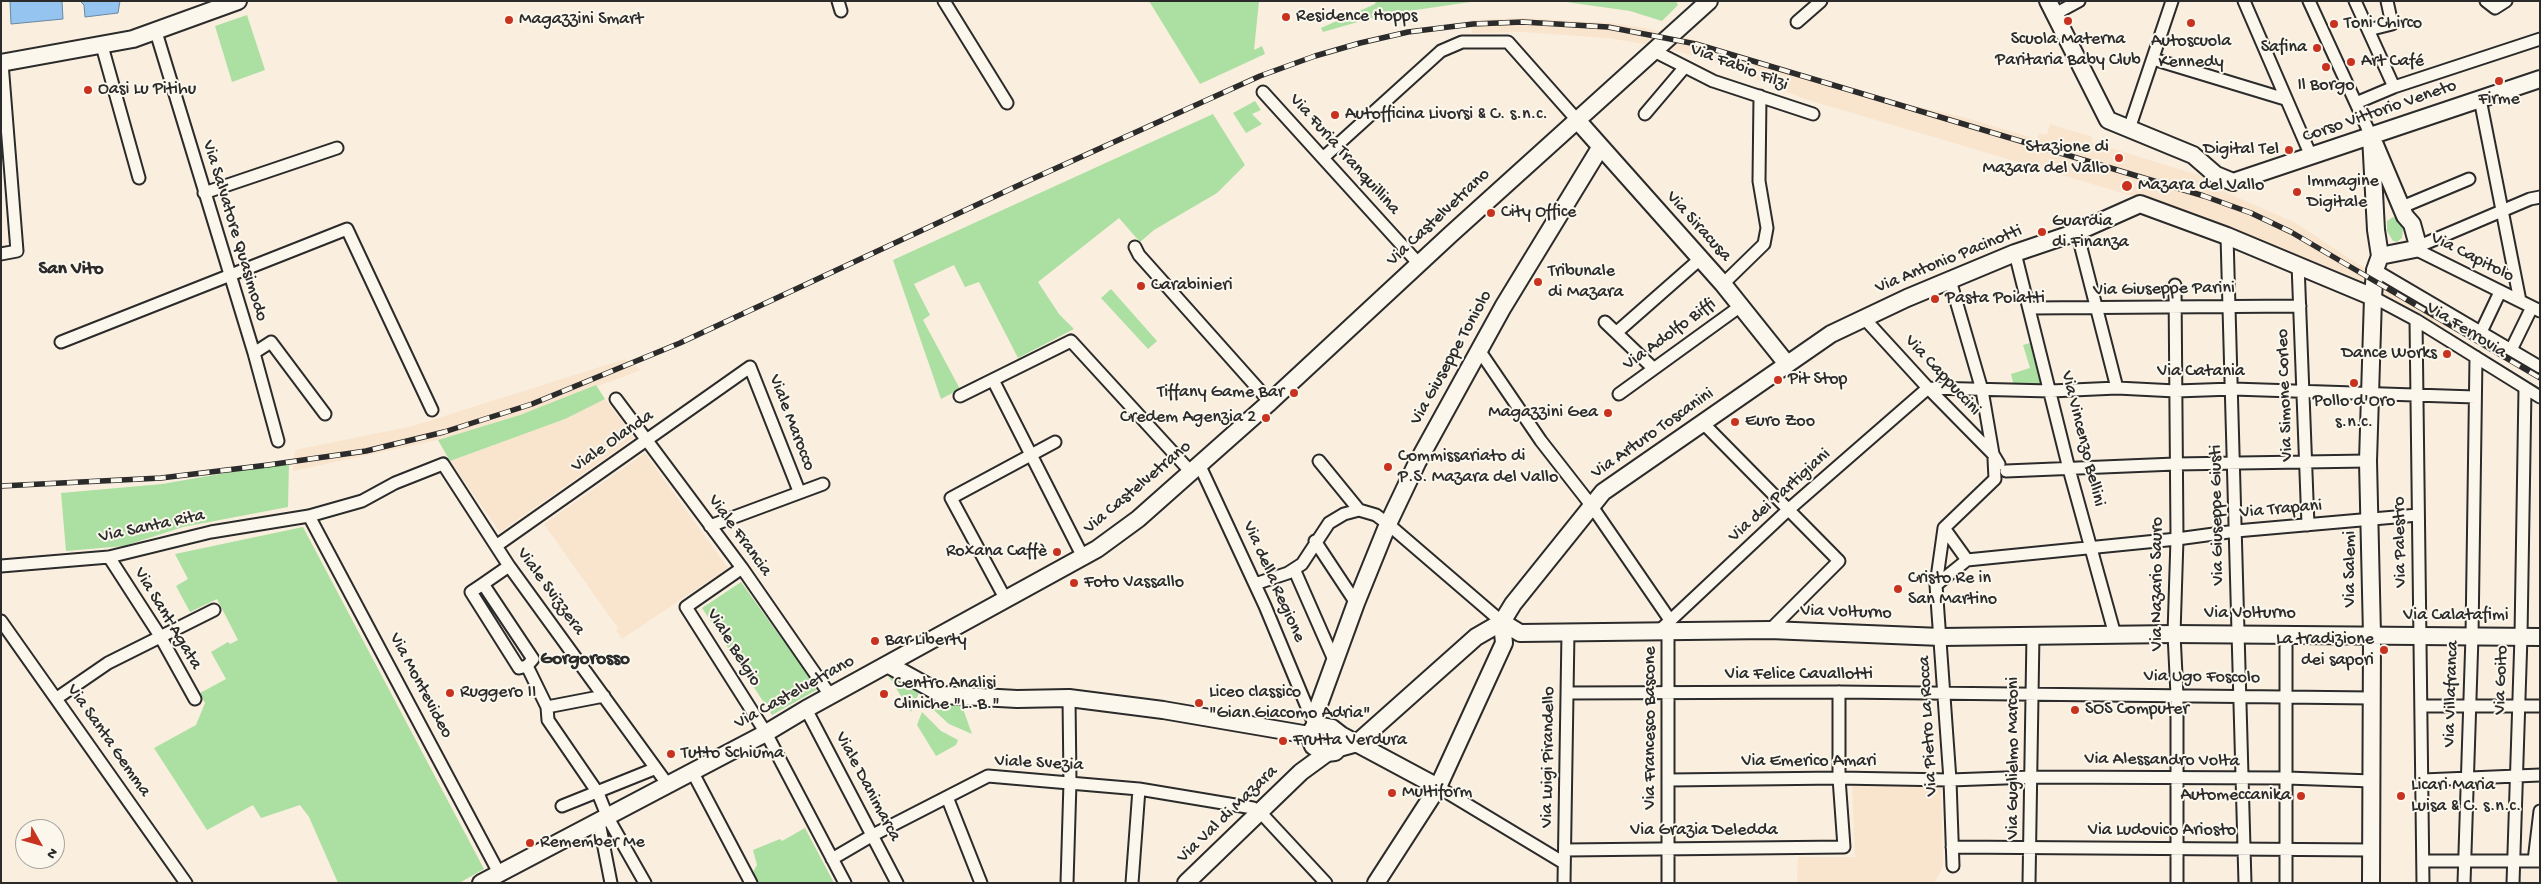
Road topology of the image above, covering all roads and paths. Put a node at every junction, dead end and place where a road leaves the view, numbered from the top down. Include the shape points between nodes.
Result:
1 (238, 1) edge
2 (944, 1) edge
3 (1709, 1) edge
4 (1821, 1) edge
5 (2079, 1) edge
6 (2172, 1) edge
7 (2244, 1) edge
8 (2309, 1) edge
9 (2355, 1) edge
10 (2387, 1) edge
11 (2506, 1) edge
12 (2490, 5) edge
13 (2052, 8) edge
14 (1797, 22) dead end
15 (2368, 30) junction
16 (156, 32) junction
17 (2540, 39) edge
18 (102, 46) junction
19 (1657, 50) junction
20 (2153, 59) junction
21 (1, 63) edge
22 (1684, 68) junction
23 (2540, 79) edge
24 (2394, 87) junction
25 (1263, 92) dead end
26 (1760, 96) junction
27 (2285, 99) junction
28 (2353, 99) junction
29 (2480, 99) junction
30 (1007, 103) dead end
31 (1644, 114) dead end
32 (1813, 114) dead end
33 (1576, 120) junction
34 (2129, 129) junction
35 (2371, 136) junction
36 (337, 148) dead end
37 (1600, 148) junction
38 (2311, 156) junction
39 (5, 157) edge
40 (1324, 157) junction
41 (139, 178) dead end
42 (2469, 179) dead end
43 (204, 193) junction
44 (2540, 198) edge
45 (2504, 210) junction
46 (2404, 211) junction
47 (2376, 230) junction
48 (2077, 232) junction
49 (2228, 236) junction
50 (2416, 245) junction
51 (1135, 247) dead end
52 (2015, 253) junction
53 (1, 254) edge
54 (1700, 259) junction
55 (2378, 263) junction
56 (1420, 264) junction
57 (2298, 264) junction
58 (229, 275) junction
59 (1950, 280) junction
60 (1724, 284) junction
61 (2176, 285) dead end
62 (2500, 292) junction
63 (2372, 297) junction
64 (2520, 301) junction
65 (1742, 305) junction
66 (2300, 306) junction
67 (2175, 307) junction
68 (2230, 307) junction
69 (2029, 308) junction
70 (2097, 308) junction
71 (2536, 309) edge
72 (1864, 317) junction
73 (2416, 320) junction
74 (1605, 322) dead end
75 (1617, 332) junction
76 (2481, 332) junction
77 (61, 342) dead end
78 (1479, 350) junction
79 (2511, 350) junction
80 (254, 353) junction
81 (2476, 357) junction
82 (1787, 364) junction
83 (750, 367) joint
84 (2540, 367) edge
85 (1653, 368) junction
86 (993, 380) junction
87 (1928, 388) junction
88 (2117, 388) junction
89 (2525, 388) junction
90 (2233, 389) junction
91 (1982, 390) junction
92 (2052, 391) junction
93 (2176, 391) junction
94 (2303, 392) junction
95 (2371, 392) junction
96 (1619, 394) dead end
97 (2416, 394) junction
98 (960, 396) dead end
99 (2540, 396) edge
100 (2475, 397) junction
101 (616, 399) dead end
102 (1270, 402) junction
103 (432, 410) dead end
104 (325, 414) dead end
105 (1703, 423) junction
106 (646, 440) junction
107 (278, 441) dead end
108 (1055, 442) dead end
109 (1031, 455) junction
110 (1994, 456) junction
111 (1318, 461) dead end
112 (2368, 461) junction
113 (2234, 463) junction
114 (2305, 463) junction
115 (442, 464) joint
116 (2175, 464) junction
117 (1195, 468) junction
118 (2069, 469) junction
119 (2006, 471) junction
120 (1995, 479) junction
121 (823, 484) dead end
122 (799, 491) junction
123 (1591, 505) junction
124 (1359, 510) junction
125 (1788, 510) junction
126 (2418, 514) junction
127 (309, 516) junction
128 (2371, 520) junction
129 (1388, 524) junction
130 (710, 526) junction
131 (2308, 526) junction
132 (1944, 528) junction
133 (2236, 531) junction
134 (2177, 539) junction
135 (1316, 541) junction
136 (496, 546) junction
137 (2093, 548) junction
138 (1083, 556) junction
139 (108, 557) junction
140 (1967, 560) junction
141 (1, 566) edge
142 (509, 566) junction
143 (742, 568) junction
144 (1294, 569) junction
145 (1256, 584) junction
146 (1936, 585) junction
147 (1006, 600) junction
148 (1356, 603) junction
149 (214, 610) dead end
150 (1, 621) edge
151 (1502, 622) junction
152 (1665, 628) junction
153 (1770, 630) junction
154 (1568, 632) junction
155 (2033, 634) junction
156 (2174, 634) junction
157 (2286, 634) junction
158 (2115, 635) junction
159 (2238, 635) junction
160 (2372, 635) junction
161 (160, 636) junction
162 (2421, 636) junction
163 (2472, 636) junction
164 (2521, 636) junction
165 (2540, 636) edge
166 (1941, 637) junction
167 (1334, 660) junction
168 (889, 665) junction
169 (1839, 692) junction
170 (1670, 693) junction
171 (1945, 693) junction
172 (2032, 693) junction
173 (1567, 694) junction
174 (830, 695) junction
175 (604, 696) junction
176 (2177, 696) junction
177 (2240, 696) junction
178 (2286, 697) junction
179 (57, 698) junction
180 (1069, 698) junction
181 (2372, 698) junction
182 (195, 699) dead end
183 (2518, 705) junction
184 (2421, 706) junction
185 (2469, 706) junction
186 (2540, 706) edge
187 (547, 707) junction
188 (806, 709) junction
189 (1311, 727) junction
190 (766, 733) junction
191 (1356, 743) junction
192 (1336, 746) junction
193 (654, 769) junction
194 (693, 773) junction
195 (1299, 775) junction
196 (2540, 775) edge
197 (2032, 777) junction
198 (2516, 777) junction
199 (1839, 778) junction
200 (2287, 778) junction
201 (2467, 778) junction
202 (2177, 779) junction
203 (1669, 780) junction
204 (1950, 780) junction
205 (2242, 780) junction
206 (2423, 780) junction
207 (2372, 781) junction
208 (1070, 782) junction
209 (668, 785) junction
210 (1438, 787) junction
211 (1139, 789) junction
212 (598, 792) junction
213 (947, 798) junction
214 (562, 806) dead end
215 (2540, 811) edge
216 (1261, 813) junction
217 (604, 820) junction
218 (873, 835) junction
219 (1668, 847) junction
220 (1952, 847) junction
221 (2031, 848) junction
222 (2177, 848) junction
223 (2244, 848) junction
224 (2286, 849) junction
225 (1565, 850) junction
226 (2371, 850) junction
227 (832, 859) junction
228 (2464, 860) junction
229 (2423, 861) junction
230 (2537, 861) edge
231 (2513, 862) junction
232 (1564, 863) junction
233 (1953, 866) dead end
234 (499, 873) junction
235 (186, 883) edge
236 (481, 883) edge
237 (610, 883) edge
238 (645, 883) edge
239 (751, 883) edge
240 (845, 883) edge
241 (897, 883) edge
242 (982, 883) edge
243 (1067, 883) edge
244 (1132, 883) edge
245 (1186, 883) edge
246 (1326, 883) edge
247 (1376, 883) edge
248 (1564, 883) edge
249 (1668, 883) edge
250 (2029, 883) edge
251 (2177, 883) edge
252 (2245, 883) edge
253 (2286, 883) edge
254 (2371, 883) edge
255 (2423, 883) edge
256 (2464, 883) edge
257 (2513, 883) edge

1 - 16 street
2 - 30 street
3 - 19 street, Via Castelvetrano
4 - 14 street
5 - 13 street
6 - 20 street
7 - 27 street
8 - 28 street
9 - 15 street
10 - 15 street via 2392,24
11 - 12 street
13 - 34 street via 2108,120
15 - 24 street
16 - 18 street
16 - 43 street, Via Salvatore Quasimodo
17 - 24 street
18 - 21 street
18 - 41 street
19 - 22 street, Via Fabio Filzi
19 - 33 street, Via Castelvetrano
20 - 27 street
20 - 34 street
21 - 39 street
22 - 26 street, Via Fabio Filzi
22 - 31 street
23 - 29 street, Corso Vittorio Veneto
24 - 28 street
25 - 40 street, Via Furia Tranquillina
26 - 32 street, Via Fabio Filzi
26 - 60 street via 1760,181 1766,236 1764,244
27 - 38 street
28 - 35 street
29 - 35 street, Corso Vittorio Veneto
29 - 45 street
33 - 37 street, Via Siracusa
33 - 40 street via 1508,42 1462,42 1441,51
33 - 56 street, Via Castelvetrano
34 - 38 street, Corso Vittorio Veneto via 2193,155 2216,175 2233,182
35 - 38 street, Corso Vittorio Veneto
35 - 46 street
35 - 47 street, Via Salemi
36 - 43 street
37 - 54 street, Via Siracusa
37 - 78 street, Via Giuseppe Toniolo
39 - 53 street via 17,251
40 - 56 street, Via Furia Tranquillina
42 - 46 street
43 - 58 street, Via Salvatore Quasimodo
44 - 45 street
45 - 50 street
45 - 64 street
46 - 47 street via 2386,212
46 - 50 street via 2412,224
47 - 55 street, Via Salemi
48 - 49 street, Via Antonio Pacinotti via 2140,204
48 - 52 street, Via Antonio Pacinotti
48 - 70 street
49 - 57 street, Via Antonio Pacinotti
49 - 68 street, Via Giuseppe Giusti
50 - 55 street
50 - 62 street, Via Capitolo
51 - 102 street
52 - 59 street, Via Antonio Pacinotti
52 - 69 street, Via Vincenzo Bellini
54 - 60 street, Via Siracusa
54 - 75 street
55 - 63 street, Via Salemi
55 - 76 street
56 - 102 street, Via Castelvetrano
57 - 63 street, Via Antonio Pacinotti
57 - 66 street, Via Simone Corleo
58 - 77 street
58 - 80 street, Via Salvatore Quasimodo
58 - 103 street via 347,229
59 - 72 street, Via Antonio Pacinotti
59 - 91 street
60 - 65 street, Via Siracusa
61 - 67 street, Via Nazario Sauro
62 - 64 street, Via Capitolo
62 - 76 street
63 - 73 street, Via Ferrovia
63 - 95 street, Via Salemi
64 - 71 street, Via Capitolo
65 - 82 street, Via Siracusa
65 - 85 street, Via Adolfo Biffi
66 - 68 street, Via Giuseppe Parini
66 - 94 street, Via Simone Corleo
67 - 68 street, Via Giuseppe Parini
67 - 70 street, Via Giuseppe Parini
67 - 93 street, Via Nazario Sauro
68 - 90 street, Via Giuseppe Giusti
69 - 70 street, Via Giuseppe Parini
69 - 92 street, Via Vincenzo Bellini
70 - 88 street
71 - 79 street
72 - 82 street, Via Arturo Toscanini
72 - 87 street, Via Cappuccini
73 - 81 street, Via Ferrovia
73 - 97 street, Via Palestro
74 - 75 street
75 - 85 street
76 - 79 street
78 - 123 street via 1541,441
78 - 129 street, Via Giuseppe Toniolo via 1417,463
79 - 84 street
80 - 104 street via 272,342
80 - 107 street, Via Salvatore Quasimodo
81 - 89 street, Via Ferrovia
81 - 100 street, Via Villafranca
82 - 105 street, Via Arturo Toscanini
83 - 106 street, Viale Olanda
83 - 122 street, Viale Marocco
85 - 96 street, Via Adolfo Biffi
86 - 98 street
86 - 109 street
86 - 117 street, Via della Regione via 1071,341
87 - 91 street, Via Catania
87 - 110 street, Via Cappuccini
87 - 125 street, Via dei Partigiani
88 - 92 street, Via Catania
88 - 93 street, Via Catania
89 - 99 street, Via Ferrovia
89 - 164 street, Via Goito
90 - 93 street, Via Catania
90 - 94 street, Via Catania
90 - 113 street, Via Giuseppe Giusti
91 - 92 street, Via Catania
91 - 110 street
92 - 118 street, Via Vincenzo Bellini
93 - 116 street, Via Nazario Sauro
94 - 95 street, Via Catania
94 - 114 street, Via Simone Corleo
95 - 97 street, Via Catania
95 - 112 street, Via Salemi
97 - 100 street, Via Catania
97 - 126 street, Via Palestro
100 - 163 street, Via Villafranca
101 - 106 street, Viale Francia
102 - 117 street, Via Castelvetrano
105 - 123 street, Via Arturo Toscanini via 1603,492
105 - 125 street
106 - 130 street, Viale Francia
106 - 136 street, Viale Olanda
108 - 109 street
109 - 138 street
109 - 147 street via 951,498
110 - 119 street, Via Cappuccini
110 - 120 street
111 - 124 street
112 - 114 street
112 - 128 street, Via Salemi
113 - 114 street
113 - 116 street
113 - 133 street, Via Giuseppe Giusti
114 - 131 street, Via Simone Corleo
115 - 127 street, Via Santa Rita via 362,501
115 - 136 street, Viale Svizzera
116 - 118 street
116 - 134 street, Via Nazario Sauro
117 - 138 street, Via Castelvetrano via 1138,519 1097,550
117 - 145 street, Via della Regione
118 - 119 street
118 - 137 street, Via Vincenzo Bellini
119 - 120 street
120 - 132 street
121 - 122 street
122 - 130 street
123 - 151 street, Via Arturo Toscanini
123 - 152 street
124 - 129 street via 1376,515
124 - 135 street via 1329,523
125 - 152 street, Via dei Partigiani
125 - 153 street via 1839,561
126 - 128 street, Via Trapani
126 - 162 street, Via Palestro
127 - 139 street, Via Santa Rita via 211,532
127 - 234 street, Via Montevideo
128 - 131 street, Via Trapani
128 - 160 street, Via Salemi
129 - 148 street, Via Giuseppe Toniolo
129 - 151 street
130 - 143 street, Viale Francia
131 - 133 street, Via Trapani
132 - 140 street
132 - 146 street, Via Pietro La Rocca
133 - 134 street, Via Trapani
133 - 159 street, Via Giuseppe Giusti
134 - 137 street, Via Trapani
134 - 156 street, Via Nazario Sauro
135 - 144 street via 1302,564
135 - 148 street
136 - 142 street, Viale Svizzera
137 - 140 street, Via Trapani
137 - 158 street, Via Vincenzo Bellini
138 - 147 street, Via Castelvetrano
139 - 141 street, Via Santa Rita
139 - 161 street, Via Sant'Agata
140 - 146 street
142 - 175 street, Viale Svizzera
142 - 187 street via 483,584 533,659 527,666
143 - 174 street, Viale Francia
143 - 190 street, Viale Belgio via 686,607
144 - 145 street
144 - 167 street
145 - 189 street, Via della Regione
146 - 166 street, Via Pietro La Rocca
147 - 168 street, Via Castelvetrano
148 - 167 street, Via Giuseppe Toniolo
149 - 161 street
150 - 179 street, Via Santa Gemma
151 - 154 street, Via Volturno via 1520,633
151 - 191 street via 1476,637
151 - 210 street via 1504,642
152 - 153 street, Via Volturno
152 - 154 street, Via Volturno
152 - 170 street, Via Francesco Bascone
153 - 166 street, Via Volturno
154 - 173 street, Via Luigi Pirandello
155 - 158 street, Via Volturno
155 - 166 street, Via Volturno
155 - 172 street, Via Guglielmo Marconi
156 - 158 street, Via Volturno
156 - 159 street, Via Volturno
156 - 176 street, Via Nazario Sauro
157 - 159 street, Via Volturno
157 - 160 street, Via Volturno
157 - 178 street
159 - 177 street, Via Giuseppe Giusti
160 - 162 street, Via Calatafimi
160 - 181 street, Via Salemi
161 - 179 street via 108,663
161 - 182 street, Via Sant'Agata
162 - 163 street, Via Calatafimi
162 - 184 street, Via Palestro
163 - 164 street, Via Calatafimi
163 - 185 street, Via Villafranca
164 - 165 street, Via Calatafimi
164 - 183 street, Via Goito
166 - 171 street, Via Pietro La Rocca
167 - 189 street, Via Giuseppe Toniolo
168 - 174 street, Via Castelvetrano
168 - 180 street via 943,695 1017,700
169 - 170 street, Via Felice Cavallotti
169 - 171 street, Via Felice Cavallotti
169 - 199 street
170 - 173 street, Via Felice Cavallotti
170 - 203 street, Via Francesco Bascone
171 - 172 street, Via Felice Cavallotti
171 - 204 street, Via Pietro La Rocca
172 - 176 street, Via Ugo Foscolo
172 - 197 street, Via Guglielmo Marconi
173 - 225 street, Via Luigi Pirandello
174 - 188 street, Via Castelvetrano
175 - 187 street
175 - 193 street, Viale Svizzera
176 - 177 street, Via Ugo Foscolo
176 - 202 street, Via Nazario Sauro
177 - 178 street, Via Ugo Foscolo
177 - 205 street, Via Giuseppe Giusti
178 - 181 street, Via Ugo Foscolo
178 - 200 street
179 - 235 street, Via Santa Gemma
180 - 189 street
180 - 208 street
181 - 207 street, Via Salemi
183 - 185 street
183 - 186 street
183 - 198 street, Via Goito
184 - 185 street
184 - 206 street, Via Palestro
185 - 201 street, Via Villafranca
187 - 212 street via 548,720
188 - 190 street, Via Castelvetrano
188 - 218 street, Viale Danimarca
189 - 192 street via 1332,728
189 - 192 street via 1313,746
189 - 195 street, Via Giuseppe Toniolo
190 - 194 street, Via Castelvetrano
190 - 227 street, Viale Belgio
191 - 192 street, Via Val di Mazara
191 - 210 street
192 - 195 street, Via Val di Mazara
193 - 209 street, Viale Svizzera
193 - 212 street
194 - 209 street, Via Castelvetrano
194 - 239 street
195 - 216 street, Via Val di Mazara
196 - 198 street
197 - 202 street, Via Alessandro Volta
197 - 204 street, Via Alessandro Volta
197 - 221 street, Via Guglielmo Marconi
198 - 201 street
198 - 231 street, Via Goito
199 - 203 street, Via Emerico Amari
199 - 204 street, Via Emerico Amari
199 - 219 street, Via Grazia Deledda via 1844,847
200 - 205 street, Via Alessandro Volta
200 - 207 street, Via Alessandro Volta
200 - 224 street
201 - 206 street
201 - 228 street, Via Villafranca
202 - 205 street, Via Alessandro Volta
202 - 222 street, Via Nazario Sauro
203 - 219 street, Via Francesco Bascone
204 - 220 street, Via Pietro La Rocca
205 - 223 street, Via Giuseppe Giusti
206 - 229 street, Via Palestro
207 - 226 street, Via Salemi
208 - 211 street, Viale Svezia
208 - 213 street, Viale Svezia via 988,776
208 - 243 street
209 - 217 street, Via Castelvetrano
210 - 232 street
210 - 247 street
211 - 216 street, Viale Svezia via 1252,808
211 - 244 street
212 - 214 street
212 - 217 street
213 - 218 street, Viale Svezia
213 - 242 street
215 - 230 street
216 - 245 street, Via Val di Mazara
216 - 246 street
217 - 234 street, Via Castelvetrano
217 - 237 street
217 - 238 street
218 - 227 street, Viale Svezia
218 - 241 street, Viale Danimarca
219 - 225 street, Via Grazia Deledda
219 - 249 street, Via Francesco Bascone
220 - 221 street, Via Ludovico Ariosto
220 - 233 street, Via Pietro La Rocca
221 - 222 street, Via Ludovico Ariosto
221 - 250 street, Via Guglielmo Marconi
222 - 223 street, Via Ludovico Ariosto
222 - 251 street, Via Nazario Sauro
223 - 224 street, Via Ludovico Ariosto
223 - 252 street, Via Giuseppe Giusti
224 - 226 street, Via Ludovico Ariosto
224 - 253 street
225 - 232 street, Via Luigi Pirandello
226 - 254 street, Via Salemi
227 - 240 street, Viale Belgio
228 - 229 street
228 - 231 street
228 - 256 street, Via Villafranca
229 - 255 street, Via Palestro
230 - 231 street
231 - 257 street, Via Goito
232 - 248 street, Via Luigi Pirandello
234 - 236 street, Via Castelvetrano

